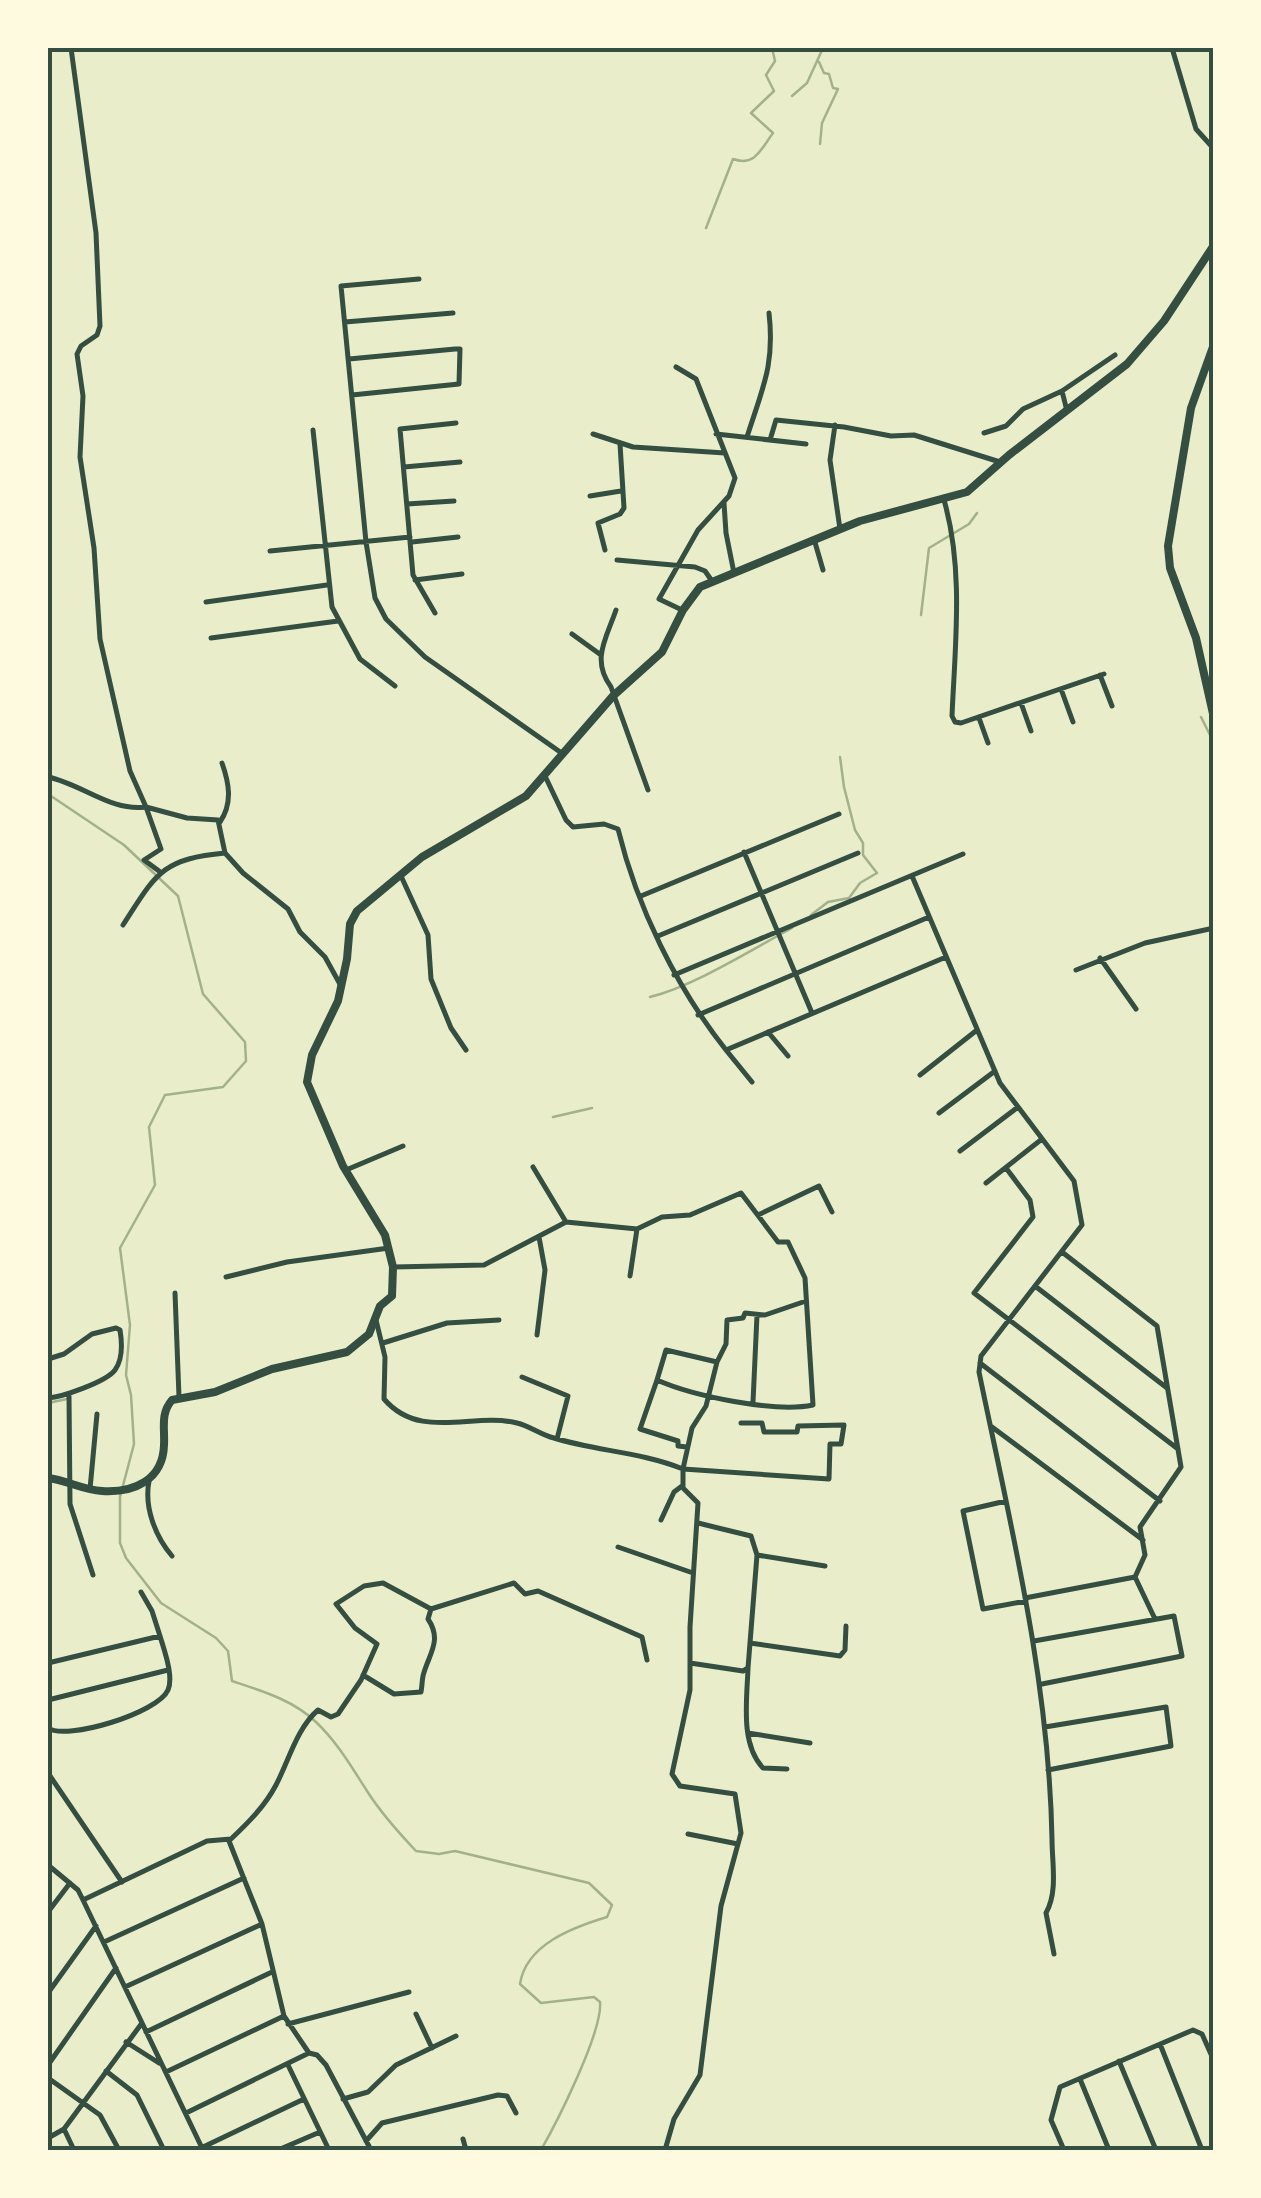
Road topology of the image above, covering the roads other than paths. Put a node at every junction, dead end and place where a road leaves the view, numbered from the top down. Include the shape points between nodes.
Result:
1 (71, 48) edge
2 (1172, 48) edge
3 (1214, 149) edge
4 (1214, 245) edge
5 (418, 279) dead end
6 (453, 313) dead end
7 (769, 314) dead end
8 (344, 322) junction
9 (1214, 344) edge
10 (1115, 355) dead end
11 (348, 360) junction
12 (676, 367) dead end
13 (1062, 390) junction
14 (352, 395) junction
15 (1067, 412) junction
16 (456, 423) dead end
17 (835, 425) junction
18 (313, 430) dead end
19 (984, 433) dead end
20 (593, 434) dead end
21 (716, 434) junction
22 (747, 437) junction
23 (770, 440) junction
24 (620, 444) junction
25 (806, 444) dead end
26 (725, 453) junction
27 (460, 462) dead end
28 (1000, 462) junction
29 (404, 467) junction
30 (621, 491) junction
31 (590, 496) dead end
32 (944, 500) junction
33 (454, 501) dead end
34 (724, 502) junction
35 (408, 504) junction
36 (840, 529) junction
37 (458, 538) dead end
38 (411, 539) junction
39 (814, 539) junction
40 (366, 542) junction
41 (323, 546) junction
42 (605, 550) dead end
43 (270, 552) dead end
44 (617, 560) dead end
45 (677, 564) junction
46 (824, 570) dead end
47 (734, 572) junction
48 (462, 574) dead end
49 (414, 580) junction
50 (712, 581) junction
51 (327, 585) junction
52 (206, 602) dead end
53 (616, 610) dead end
54 (683, 610) junction
55 (435, 612) dead end
56 (338, 621) junction
57 (572, 634) dead end
58 (211, 638) dead end
59 (601, 655) junction
60 (394, 686) dead end
61 (1060, 689) junction
62 (613, 696) junction
63 (1021, 704) junction
64 (1112, 706) dead end
65 (978, 718) junction
66 (1214, 718) edge
67 (1073, 722) dead end
68 (1031, 731) dead end
69 (988, 743) dead end
70 (563, 754) junction
71 (222, 763) dead end
72 (48, 776) edge
73 (544, 776) junction
74 (648, 790) dead end
75 (146, 807) junction
76 (839, 814) dead end
77 (220, 822) junction
78 (744, 852) junction
79 (225, 853) junction
80 (858, 853) dead end
81 (963, 854) dead end
82 (159, 871) junction
83 (400, 873) junction
84 (912, 876) junction
85 (761, 893) junction
86 (641, 896) junction
87 (929, 917) junction
88 (123, 925) dead end
89 (1214, 928) edge
90 (778, 932) junction
91 (658, 936) junction
92 (946, 957) junction
93 (1100, 958) junction
94 (1076, 970) dead end
95 (795, 974) junction
96 (674, 975) junction
97 (341, 986) junction
98 (1136, 1009) dead end
99 (698, 1014) junction
100 (812, 1014) junction
101 (977, 1030) junction
102 (768, 1032) junction
103 (466, 1050) dead end
104 (726, 1050) junction
105 (788, 1056) dead end
106 (995, 1072) junction
107 (920, 1075) dead end
108 (752, 1082) dead end
109 (1018, 1107) junction
110 (939, 1113) dead end
111 (1042, 1139) junction
112 (403, 1146) dead end
113 (960, 1151) dead end
114 (533, 1167) dead end
115 (1006, 1168) junction
116 (346, 1170) junction
117 (986, 1183) dead end
118 (832, 1212) dead end
119 (758, 1215) junction
120 (566, 1222) junction
121 (638, 1229) junction
122 (540, 1237) junction
123 (389, 1248) junction
124 (1062, 1252) junction
125 (392, 1267) junction
126 (630, 1276) dead end
127 (226, 1277) dead end
128 (1035, 1286) junction
129 (175, 1292) dead end
130 (806, 1301) junction
131 (757, 1315) junction
132 (376, 1320) junction
133 (499, 1320) dead end
134 (1009, 1320) junction
135 (536, 1335) dead end
136 (383, 1343) junction
137 (48, 1359) edge
138 (717, 1362) junction
139 (979, 1362) junction
140 (522, 1376) dead end
141 (657, 1380) junction
142 (1168, 1389) junction
143 (69, 1396) junction
144 (179, 1397) junction
145 (48, 1398) edge
146 (710, 1398) junction
147 (753, 1403) junction
148 (98, 1414) dead end
149 (741, 1422) dead end
150 (990, 1425) junction
151 (557, 1439) junction
152 (687, 1446) junction
153 (1178, 1449) junction
154 (684, 1469) junction
155 (48, 1478) edge
156 (150, 1480) junction
157 (69, 1483) junction
158 (682, 1486) junction
159 (90, 1489) junction
160 (1006, 1501) junction
161 (1160, 1501) junction
162 (662, 1520) dead end
163 (698, 1524) junction
164 (1142, 1540) junction
165 (618, 1548) dead end
166 (757, 1555) junction
167 (172, 1556) dead end
168 (825, 1566) dead end
169 (692, 1573) junction
170 (93, 1575) dead end
171 (1135, 1577) junction
172 (140, 1592) dead end
173 (1026, 1600) junction
174 (431, 1610) junction
175 (1155, 1619) junction
176 (846, 1626) dead end
177 (160, 1636) junction
178 (1034, 1641) junction
179 (750, 1643) junction
180 (647, 1660) dead end
181 (690, 1662) junction
182 (48, 1663) edge
183 (748, 1668) junction
184 (168, 1670) junction
185 (363, 1676) junction
186 (1042, 1684) junction
187 (48, 1700) edge
188 (48, 1728) edge
189 (1045, 1728) junction
190 (748, 1733) junction
191 (810, 1743) dead end
192 (787, 1769) dead end
193 (1048, 1770) junction
194 (48, 1773) edge
195 (688, 1834) dead end
196 (229, 1840) junction
197 (738, 1844) junction
198 (48, 1864) edge
199 (244, 1878) junction
200 (122, 1882) junction
201 (70, 1883) junction
202 (83, 1900) junction
203 (48, 1912) edge
204 (262, 1924) junction
205 (96, 1926) junction
206 (104, 1942) junction
207 (1054, 1954) dead end
208 (116, 1968) junction
209 (272, 1972) junction
210 (125, 1987) junction
211 (409, 1992) dead end
212 (48, 1993) edge
213 (416, 2014) dead end
214 (284, 2016) junction
215 (142, 2023) junction
216 (288, 2024) junction
217 (146, 2032) junction
218 (456, 2036) dead end
219 (126, 2042) junction
220 (1160, 2044) junction
221 (432, 2048) junction
222 (309, 2052) junction
223 (1118, 2062) junction
224 (1214, 2062) edge
225 (48, 2064) edge
226 (162, 2064) junction
227 (288, 2065) junction
228 (106, 2071) junction
229 (166, 2072) junction
230 (48, 2078) edge
231 (1080, 2078) junction
232 (304, 2098) junction
233 (343, 2099) junction
234 (83, 2103) junction
235 (516, 2113) dead end
236 (185, 2114) junction
237 (64, 2129) junction
238 (320, 2132) junction
239 (48, 2138) edge
240 (463, 2139) dead end
241 (366, 2141) junction
242 (202, 2149) edge
243 (74, 2150) edge
244 (119, 2150) edge
245 (164, 2150) edge
246 (278, 2150) edge
247 (329, 2150) edge
248 (370, 2150) edge
249 (466, 2150) edge
250 (665, 2150) edge
251 (1064, 2150) edge
252 (1109, 2150) edge
253 (1156, 2150) edge
254 (1202, 2150) edge

1 - 75 street via 96,234 100,326 78,354 84,396 80,457 100,639 130,772
2 - 3 street via 1196,129
4 - 15 street via 1127,364
5 - 8 street via 341,286
6 - 8 street
7 - 22 street via 773,341 764,392
8 - 11 street
9 - 66 street via 1191,408 1168,546
10 - 13 street
11 - 14 street
11 - 14 street via 456,349 462,354 459,384
12 - 21 street via 696,380
13 - 15 street
13 - 19 street
14 - 40 street
15 - 28 street
16 - 29 street via 400,429
17 - 23 street via 776,420
17 - 28 street via 914,435
17 - 36 street via 830,460
18 - 41 street
20 - 24 street
21 - 22 street
21 - 26 street
22 - 23 street
23 - 25 street
24 - 26 street
24 - 30 street
26 - 34 street via 735,478
27 - 29 street
28 - 32 street via 967,492
29 - 35 street
30 - 31 street
30 - 42 street via 623,512 598,522
32 - 36 street
32 - 65 street via 956,562 952,716 958,723
33 - 35 street
34 - 45 street
34 - 47 street
35 - 38 street
36 - 39 street
37 - 38 street
38 - 40 street
38 - 49 street
39 - 46 street
39 - 47 street
40 - 41 street
40 - 70 street via 375,598 386,620 425,658
41 - 43 street
41 - 51 street
44 - 45 street
45 - 50 street via 702,569
45 - 54 street via 659,598
47 - 50 street
48 - 49 street
49 - 55 street
50 - 54 street
51 - 52 street
51 - 56 street
53 - 59 street
54 - 62 street via 662,652
56 - 58 street
56 - 60 street via 360,659
57 - 59 street
59 - 62 street via 601,673
61 - 63 street
61 - 64 street via 1102,674
61 - 67 street
62 - 70 street
62 - 74 street
63 - 65 street
63 - 68 street
65 - 69 street
70 - 73 street
71 - 77 street via 230,787
72 - 75 street via 117,806
73 - 83 street via 517,803
73 - 86 street via 573,828 618,829
75 - 77 street
75 - 82 street via 162,848 144,860
76 - 78 street
77 - 79 street
78 - 85 street
78 - 86 street
79 - 82 street via 202,854
79 - 97 street via 288,909
80 - 85 street
81 - 84 street
82 - 88 street
83 - 97 street via 354,916
83 - 103 street via 428,935 429,975
84 - 87 street
84 - 90 street
85 - 90 street
85 - 91 street
86 - 91 street
87 - 92 street
87 - 95 street
89 - 93 street
90 - 95 street
90 - 96 street
91 - 96 street
92 - 100 street
92 - 101 street
93 - 94 street
93 - 98 street
95 - 99 street
95 - 100 street
96 - 99 street
97 - 116 street via 307,1073
99 - 104 street
100 - 102 street
101 - 106 street
101 - 107 street
102 - 104 street
102 - 105 street
104 - 108 street
106 - 109 street
106 - 110 street
109 - 111 street
109 - 113 street
111 - 115 street
111 - 124 street via 1074,1181 1082,1225
112 - 116 street
114 - 120 street
115 - 117 street
115 - 134 street via 1030,1200 1033,1217 974,1293
116 - 123 street
118 - 119 street via 819,1186
119 - 121 street via 741,1193
119 - 130 street via 778,1242 788,1242 805,1278
120 - 121 street
120 - 122 street
121 - 126 street
122 - 125 street via 484,1266
122 - 135 street via 545,1270
123 - 125 street
123 - 127 street
124 - 128 street
124 - 142 street via 1157,1326
125 - 132 street via 393,1294
128 - 134 street
128 - 142 street
129 - 144 street
130 - 131 street
130 - 147 street via 813,1405
131 - 138 street via 727,1320 727,1342
131 - 147 street
132 - 136 street
132 - 144 street via 347,1352
133 - 136 street via 447,1323
134 - 139 street
134 - 153 street
136 - 151 street via 384,1399 412,1418 432,1424 508,1422
137 - 143 street via 92,1334 120,1330 115,1370
138 - 141 street via 666,1350
138 - 146 street
139 - 150 street
139 - 161 street
140 - 151 street via 568,1396
141 - 146 street
141 - 152 street via 640,1429
142 - 153 street
143 - 145 street
143 - 157 street
144 - 156 street via 165,1411 164,1456
146 - 147 street
146 - 152 street
148 - 159 street
149 - 154 street via 762,1424 764,1432 775,1434 797,1432 798,1426 844,1426 841,1444 830,1444 829,1479
150 - 160 street
150 - 164 street
151 - 154 street
152 - 154 street
153 - 161 street via 1181,1467
154 - 158 street
155 - 157 street
156 - 159 street via 112,1491
156 - 167 street via 155,1529
157 - 159 street
157 - 170 street
158 - 162 street
158 - 163 street via 696,1500
160 - 173 street
160 - 173 street via 963,1511 984,1608
161 - 164 street via 1140,1527
163 - 166 street via 752,1536
163 - 169 street
164 - 171 street via 1145,1555
165 - 169 street
166 - 168 street
166 - 179 street
169 - 181 street
171 - 173 street
171 - 175 street
172 - 177 street
173 - 178 street
174 - 180 street via 517,1583 525,1594 538,1590 642,1637
174 - 185 street via 434,1651 420,1692 394,1694
174 - 185 street via 383,1582 336,1604 377,1644
175 - 178 street
175 - 186 street via 1174,1616 1182,1656
176 - 179 street via 840,1656
177 - 182 street
177 - 184 street
178 - 186 street
179 - 183 street
181 - 183 street
181 - 197 street via 672,1774 680,1786 735,1794
183 - 190 street
184 - 187 street
184 - 188 street via 165,1694 143,1709 61,1734
185 - 196 street via 336,1716 320,1710 307,1720 267,1800
186 - 189 street
189 - 193 street
189 - 193 street via 1166,1707 1171,1746
190 - 191 street
190 - 192 street via 760,1766
193 - 207 street via 1053,1900 1046,1913
194 - 200 street
195 - 197 street
196 - 199 street
196 - 200 street via 207,1840
197 - 250 street via 721,1906 700,2075
198 - 201 street
199 - 204 street
199 - 206 street
200 - 202 street
201 - 202 street
201 - 203 street
202 - 205 street
204 - 209 street
204 - 210 street
205 - 206 street
205 - 212 street
206 - 208 street
208 - 210 street
208 - 225 street
209 - 214 street
209 - 217 street
210 - 215 street
211 - 216 street
213 - 221 street
214 - 216 street
214 - 229 street
215 - 217 street
215 - 219 street
216 - 222 street
217 - 226 street
218 - 221 street
219 - 226 street
219 - 228 street
220 - 223 street
220 - 224 street via 1193,2030 1202,2034
220 - 254 street
221 - 233 street via 396,2065 368,2092
222 - 227 street
222 - 233 street via 323,2060
223 - 231 street
223 - 253 street
226 - 229 street
227 - 232 street
227 - 236 street
228 - 234 street
228 - 245 street via 137,2095
229 - 236 street
230 - 234 street
231 - 251 street via 1057,2091 1052,2120
231 - 252 street
232 - 238 street
232 - 242 street
233 - 241 street
234 - 237 street
234 - 244 street via 100,2114
235 - 241 street via 507,2096 498,2095 382,2124
236 - 242 street
237 - 239 street
237 - 243 street
238 - 246 street
238 - 247 street
240 - 249 street
241 - 248 street

